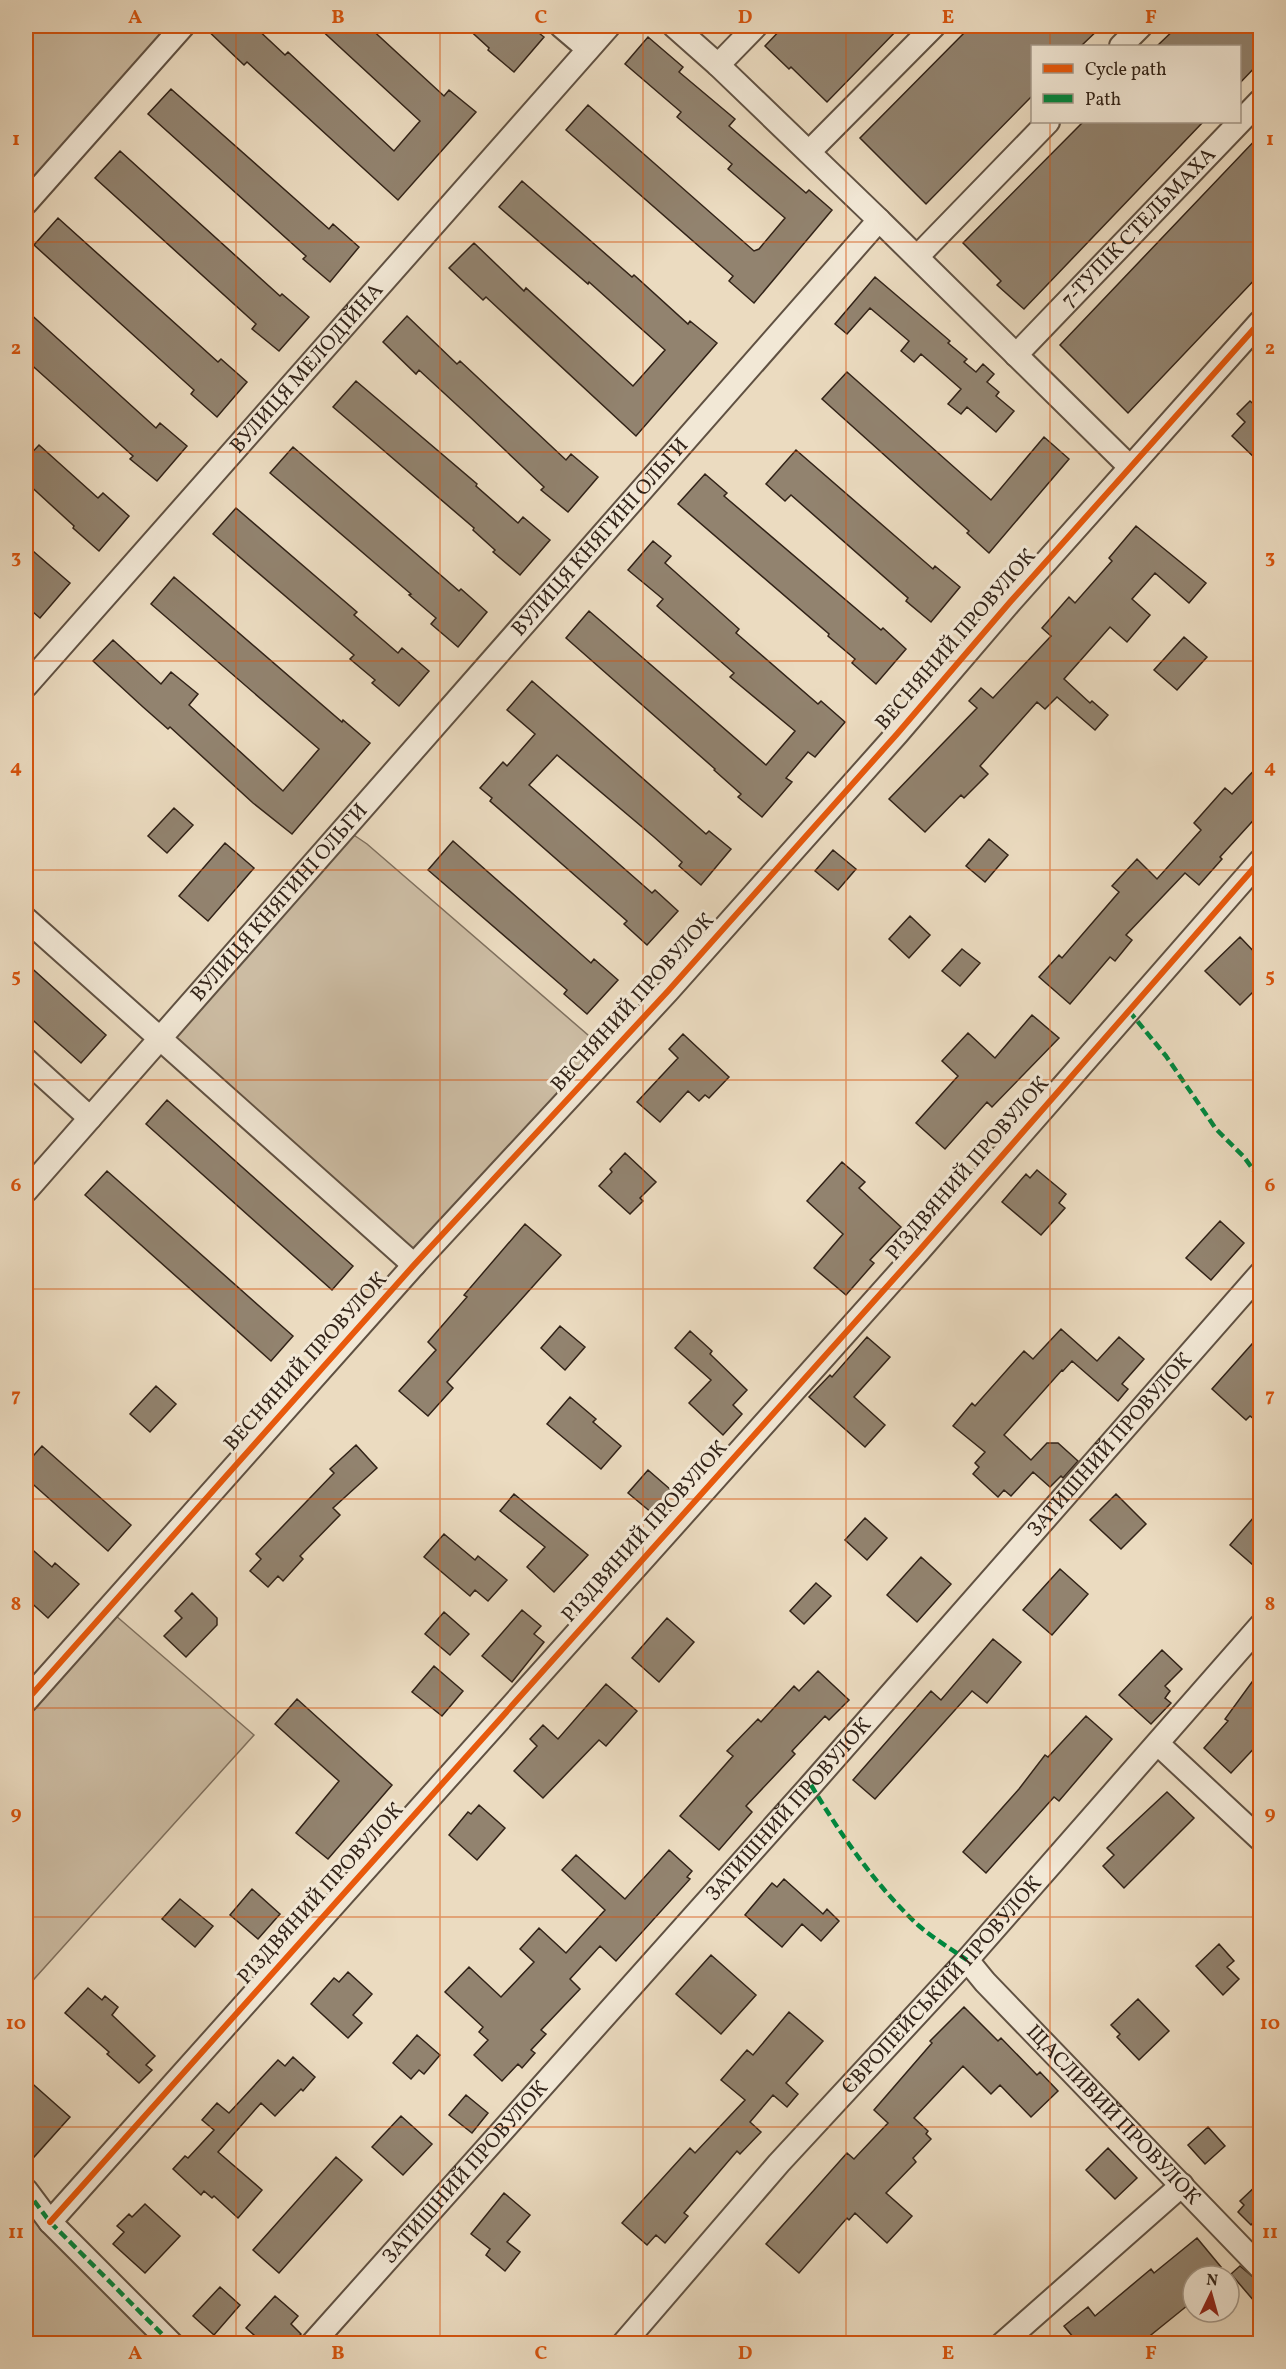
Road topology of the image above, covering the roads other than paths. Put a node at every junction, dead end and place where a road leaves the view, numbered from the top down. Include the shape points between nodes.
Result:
1 (183, 26) edge
2 (561, 26) edge
3 (609, 26) edge
4 (674, 26) edge
5 (756, 26) edge
6 (934, 26) edge
7 (1141, 26) edge
8 (1122, 45) edge
9 (588, 49) junction
10 (718, 65) junction
11 (1260, 101) edge
12 (1241, 121) edge
13 (1047, 123) edge
14 (1239, 123) edge
15 (809, 152) junction
16 (26, 203) edge
17 (879, 220) junction
18 (917, 257) junction
19 (1260, 322) edge
20 (1016, 355) junction
21 (1130, 467) junction
22 (26, 686) edge
23 (1260, 861) edge
24 (26, 919) edge
25 (160, 1039) junction
26 (26, 1060) edge
27 (90, 1118) junction
28 (26, 1191) edge
29 (414, 1265) junction
30 (1260, 1274) edge
31 (1260, 1626) edge
32 (26, 1701) edge
33 (1158, 1744) junction
34 (1260, 1839) edge
35 (967, 1960) junction
36 (1182, 2185) junction
37 (26, 2190) edge
38 (51, 2222) junction
39 (1260, 2267) edge
40 (172, 2343) edge
41 (312, 2343) edge
42 (623, 2343) edge
43 (1002, 2343) edge

1 - 16 street
2 - 9 street
3 - 9 street, ВУЛИЦЯ МЕЛОДІЙНА
4 - 10 street
5 - 10 street
6 - 15 street
7 - 8 street
9 - 22 street, ВУЛИЦЯ МЕЛОДІЙНА
10 - 15 street
11 - 12 street, 7-ТУПІК СТЕЛЬМАХА
13 - 18 street
14 - 20 street, 7-ТУПІК СТЕЛЬМАХА
15 - 17 street
17 - 18 street
17 - 25 street, ВУЛИЦЯ КНЯГИНІ ОЛЬГИ
18 - 20 street
19 - 21 street, ВЕСНЯНИЙ ПРОВУЛОК
20 - 21 street
21 - 29 street, ВЕСНЯНИЙ ПРОВУЛОК via 668,991
23 - 38 street, РІЗДВЯНИЙ ПРОВУЛОК via 917,1253
24 - 25 street
25 - 27 street, ВУЛИЦЯ КНЯГИНІ ОЛЬГИ
25 - 29 street
26 - 27 street
27 - 28 street, ВУЛИЦЯ КНЯГИНІ ОЛЬГИ
29 - 32 street, ВЕСНЯНИЙ ПРОВУЛОК
30 - 41 street, ЗАТИШНИЙ ПРОВУЛОК via 803,1794
31 - 33 street, ЄВРОПЕЙСЬКИЙ ПРОВУЛОК
33 - 34 street
33 - 35 street, ЄВРОПЕЙСЬКИЙ ПРОВУЛОК
35 - 36 street, ЩАСЛИВИЙ ПРОВУЛОК
35 - 42 street, ЄВРОПЕЙСЬКИЙ ПРОВУЛОК via 779,2163
36 - 39 street, ЩАСЛИВИЙ ПРОВУЛОК
36 - 43 street
37 - 38 street
38 - 40 street

